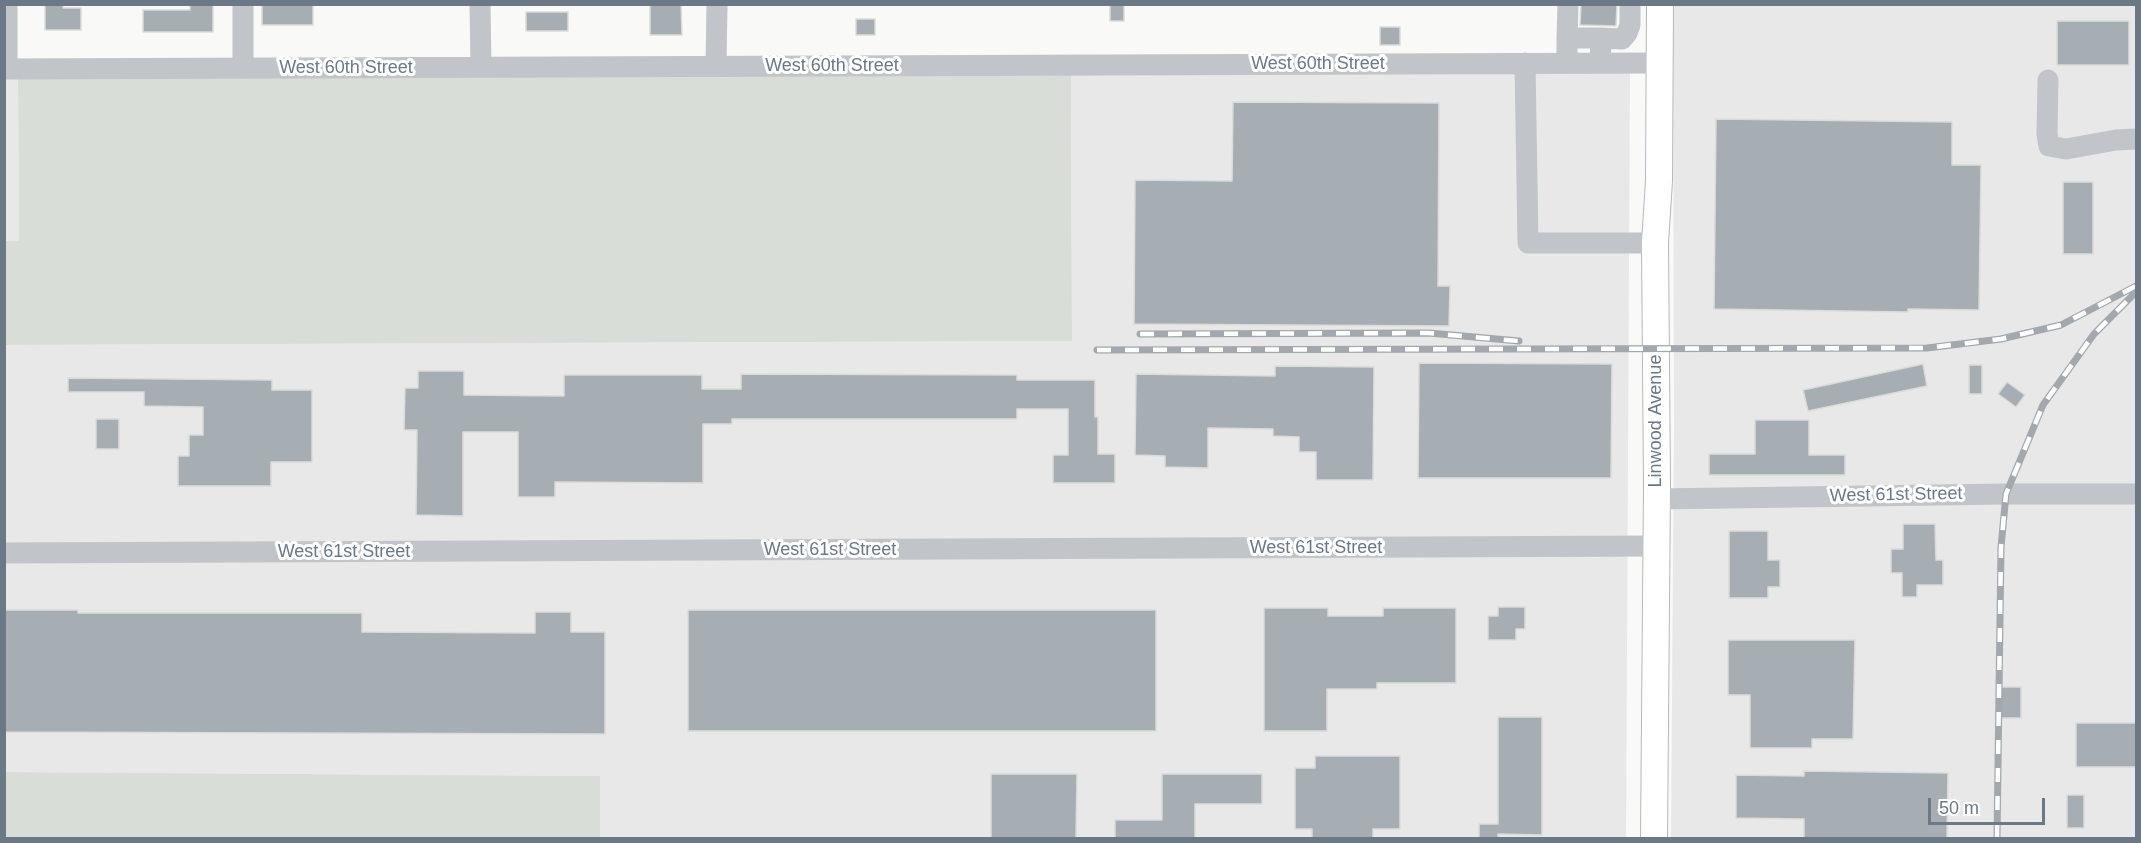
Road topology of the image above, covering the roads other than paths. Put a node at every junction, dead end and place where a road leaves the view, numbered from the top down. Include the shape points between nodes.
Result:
1 (7, 4) edge
2 (243, 4) edge
3 (480, 4) edge
4 (717, 4) edge
5 (1568, 4) edge
6 (1630, 4) edge
7 (1660, 4) edge
8 (1567, 38) junction
9 (1600, 38) junction
10 (1601, 62) junction
11 (1525, 63) junction
12 (1567, 63) junction
13 (1659, 63) junction
14 (716, 66) junction
15 (480, 67) junction
16 (243, 68) junction
17 (6, 69) edge
18 (2048, 80) dead end
19 (2136, 139) edge
20 (1655, 243) junction
21 (2136, 494) edge
22 (1656, 499) junction
23 (1655, 546) junction
24 (4, 553) edge
25 (1654, 838) edge

1 - 17 street
2 - 16 street
3 - 15 street
4 - 14 street
5 - 8 street
6 - 9 street via 1630,25 1622,39
7 - 13 main road, Linwood Avenue
8 - 9 street
8 - 12 street
9 - 10 street
10 - 12 street, West 60th Street
10 - 13 street, West 60th Street
11 - 12 street, West 60th Street
11 - 14 street, West 60th Street
11 - 20 street via 1528,243
13 - 20 main road, Linwood Avenue
14 - 15 street, West 60th Street
15 - 16 street, West 60th Street
16 - 17 street, West 60th Street
18 - 19 street via 2049,146 2066,149
20 - 22 main road, Linwood Avenue
21 - 22 street, West 61st Street
22 - 23 main road, Linwood Avenue
23 - 24 street, West 61st Street
23 - 25 main road, Linwood Avenue

